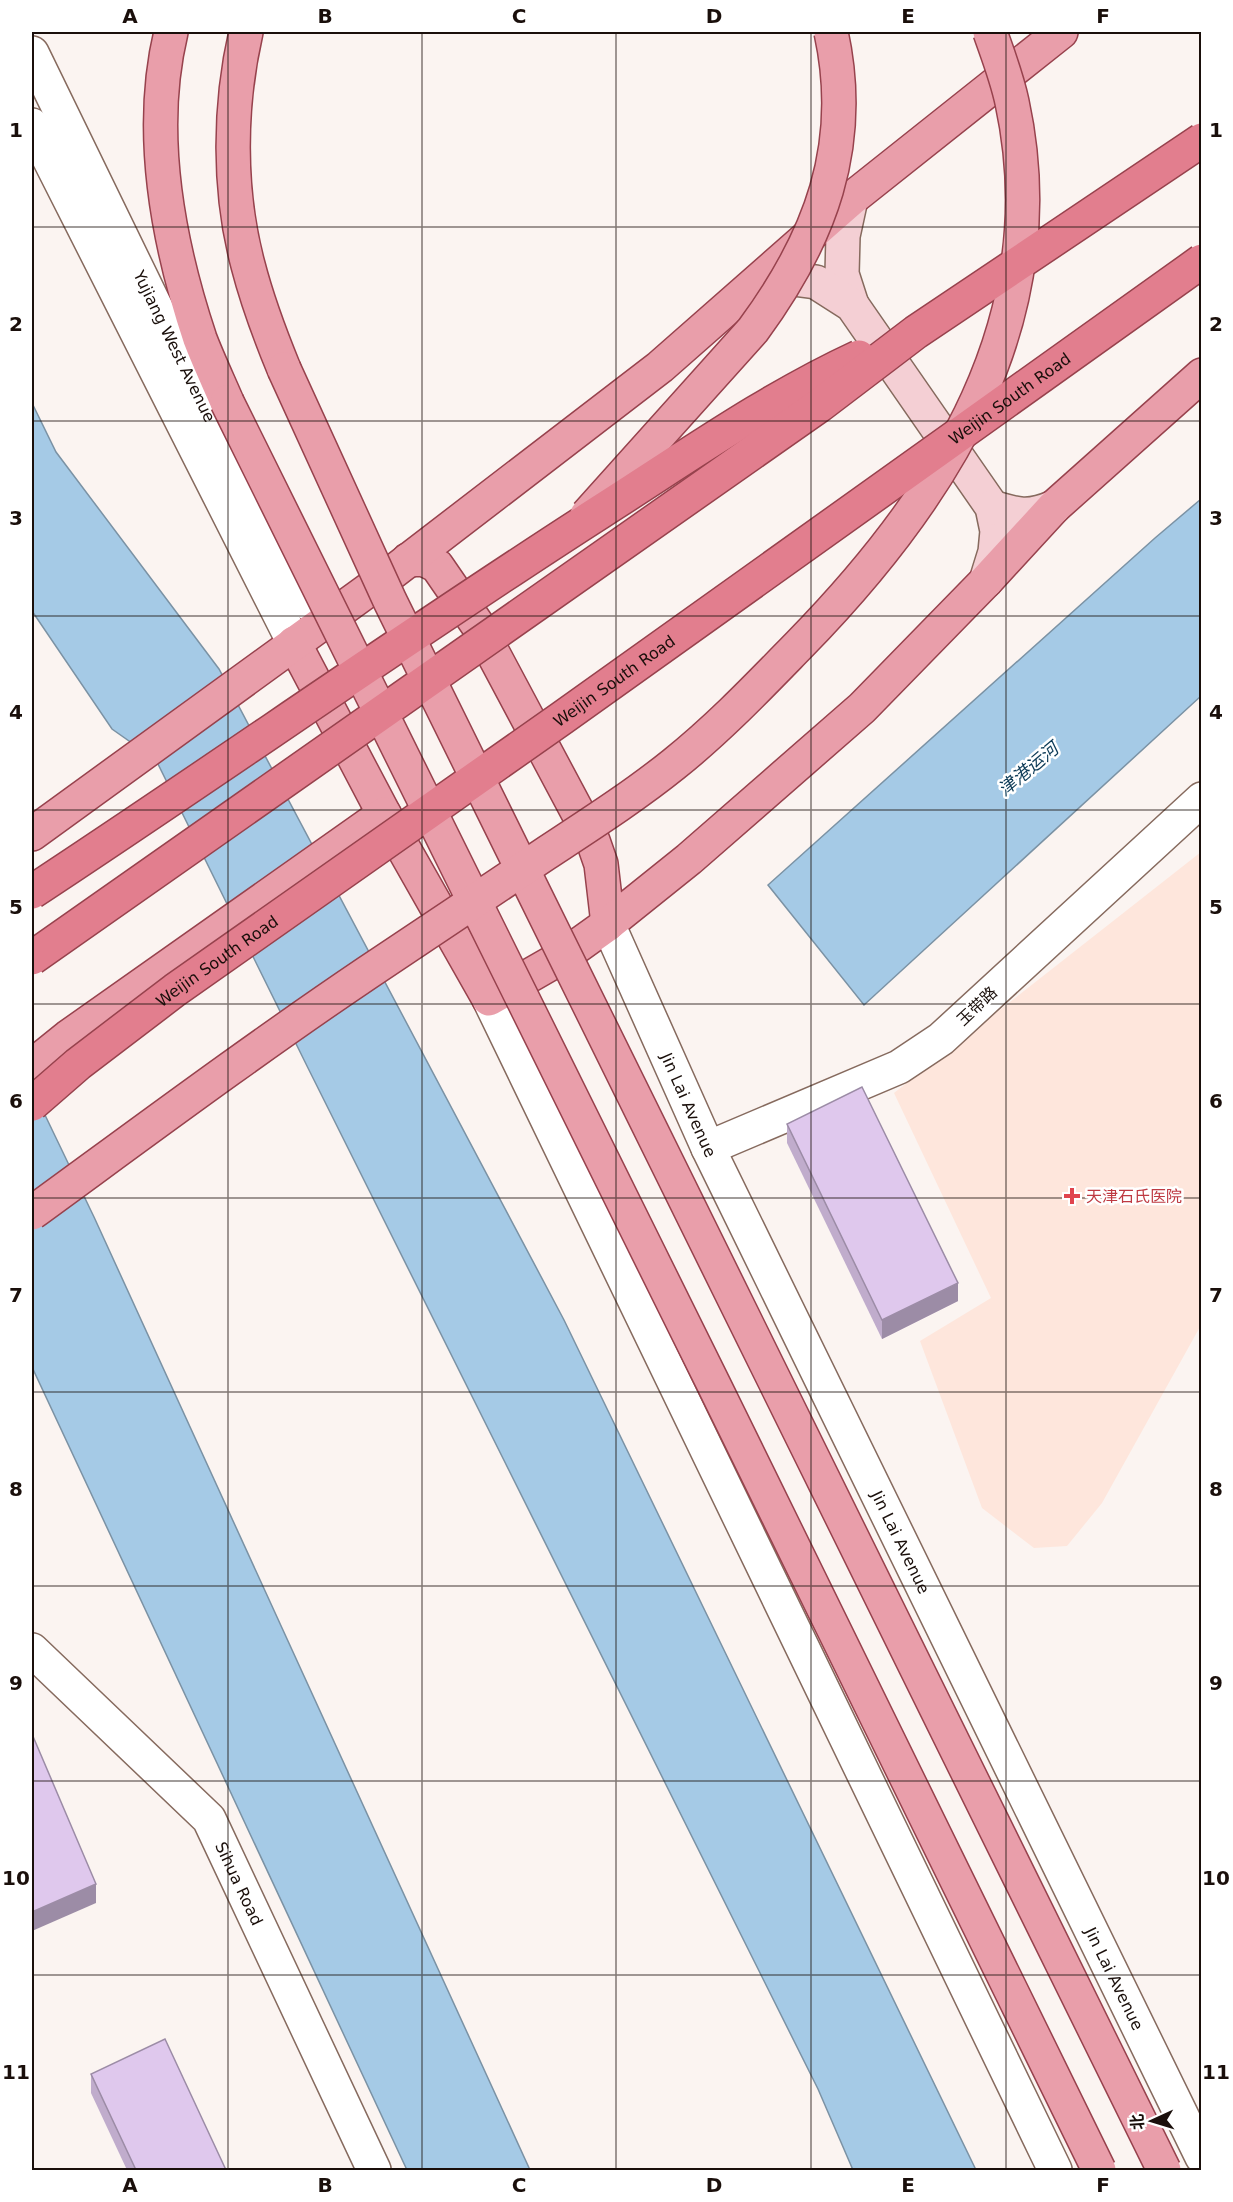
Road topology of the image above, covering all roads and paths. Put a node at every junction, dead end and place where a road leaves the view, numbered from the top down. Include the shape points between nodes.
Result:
1 (171, 32) edge
2 (246, 32) edge
3 (831, 32) edge
4 (990, 32) edge
5 (1061, 32) edge
6 (32, 53) edge
7 (32, 124) edge
8 (1202, 140) edge
9 (851, 199) junction
10 (1202, 261) edge
11 (758, 280) junction
12 (852, 305) junction
13 (916, 332) junction
14 (1202, 375) edge
15 (992, 507) junction
16 (1054, 507) junction
17 (575, 528) junction
18 (408, 561) junction
19 (986, 581) junction
20 (340, 609) junction
21 (294, 643) junction
22 (1202, 799) edge
23 (384, 814) junction
24 (32, 834) edge
25 (32, 892) edge
26 (608, 924) junction
27 (32, 958) edge
28 (489, 999) junction
29 (32, 1066) edge
30 (32, 1104) edge
31 (708, 1148) junction
32 (32, 1213) edge
33 (32, 1650) edge
34 (1202, 2157) edge
35 (1048, 2168) edge
36 (374, 2170) edge
37 (1099, 2170) edge
38 (1164, 2170) edge

1 - 37 main road, bridge via 162,87 161,126 171,228 201,340 227,402
2 - 38 main road, bridge via 234,110 237,212 261,309 284,369 416,654
3 - 17 main road, bridge via 840,94 839,128 824,201 795,267 777,298 727,362
4 - 32 main road, bridge via 1006,76 1020,163 1022,239 1012,293 989,374 966,427 944,465 873,564 732,714 671,767 312,1010
5 - 9 main road
6 - 20 street, Yujiang West Avenue via 295,593 306,604
7 - 21 street, Yujiang West Avenue
8 - 13 highway, bridge
9 - 11 main road
9 - 12 main road via 843,236 842,274
10 - 30 highway, Weijin South Road, bridge via 175,990
11 - 12 main road via 816,282
11 - 18 main road via 660,367
12 - 15 main road
13 - 17 highway, bridge via 785,394
13 - 27 highway, bridge via 820,405
14 - 16 main road
15 - 16 main road via 1016,515 1037,514
15 - 19 main road via 997,531
16 - 19 main road
17 - 25 highway, bridge
18 - 20 main road
18 - 26 main road via 423,559 437,566 479,627 593,841 601,864
19 - 26 main road via 862,708
20 - 21 main road
21 - 23 main road
21 - 24 main road
22 - 31 street, 玉带路 via 941,1039 899,1067
23 - 28 main road
23 - 29 main road
26 - 28 main road via 562,957
26 - 31 street, Jin Lai Avenue
28 - 35 street
31 - 34 street, Jin Lai Avenue
33 - 36 street, Sihua Road via 208,1819

